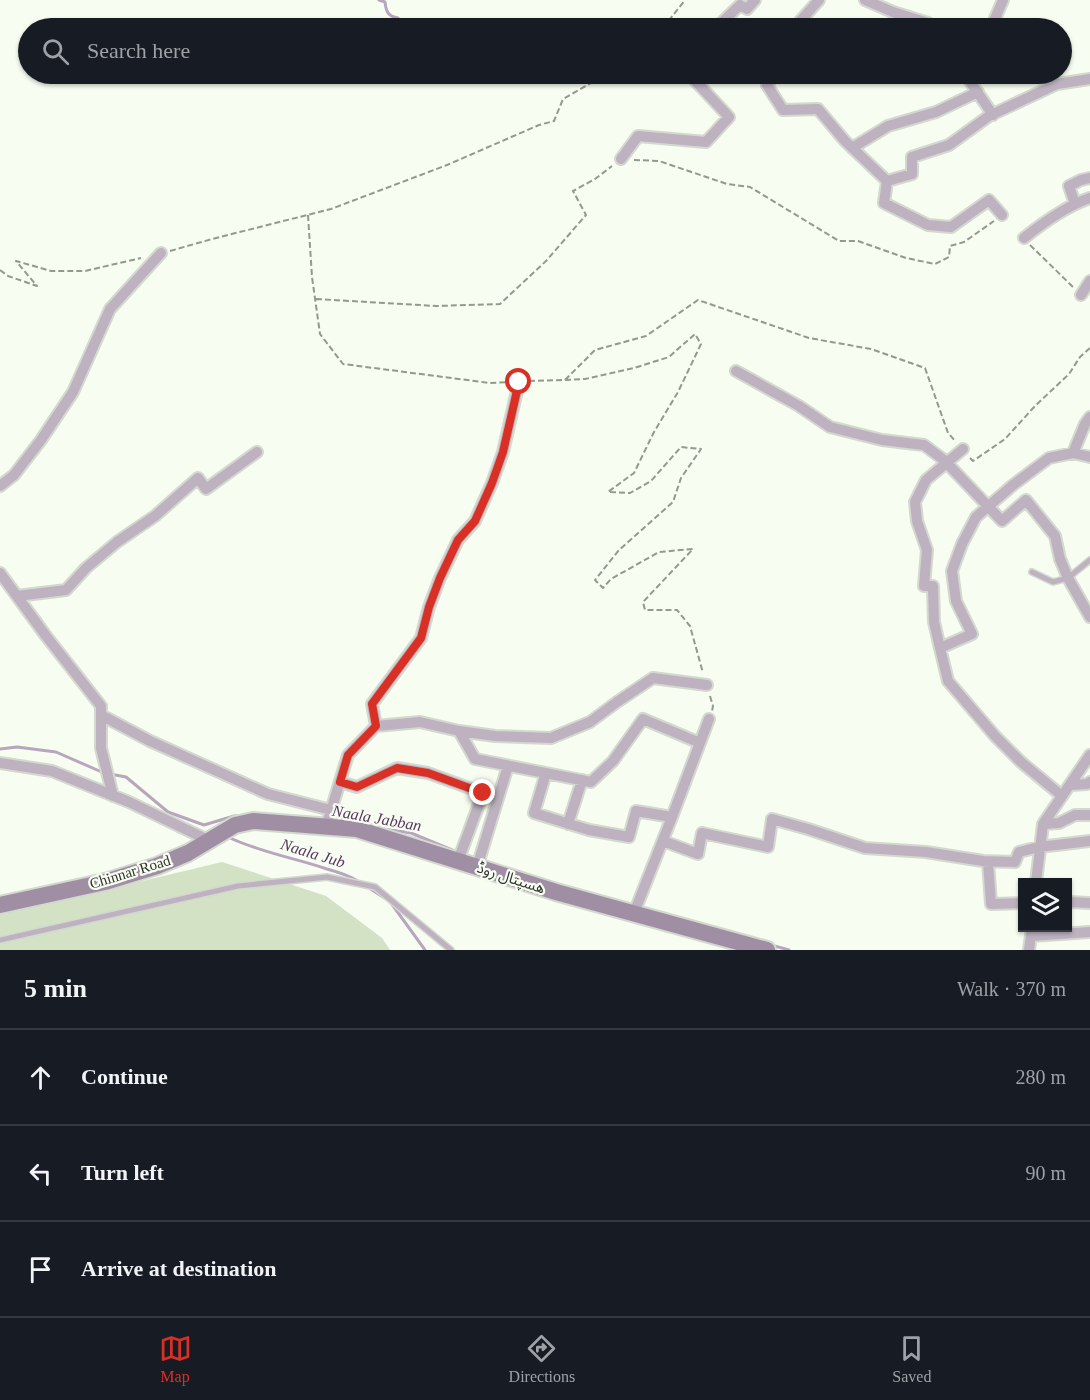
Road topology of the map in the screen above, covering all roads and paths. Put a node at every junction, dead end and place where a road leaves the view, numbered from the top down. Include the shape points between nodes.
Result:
1 (685, 0) edge
2 (755, 0) edge
3 (819, 0) edge
4 (865, 0) edge
5 (1003, 0) edge
6 (671, 18) edge
7 (726, 18) edge
8 (803, 18) edge
9 (912, 18) edge
10 (995, 18) edge
11 (1090, 79) edge
12 (1072, 82) edge
13 (589, 84) edge
14 (698, 84) edge
15 (767, 84) edge
16 (972, 84) edge
17 (1057, 84) edge
18 (978, 92) junction
19 (993, 115) junction
20 (852, 148) junction
21 (621, 159) junction
22 (1090, 178) edge
23 (887, 181) junction
24 (1090, 198) edge
25 (1076, 204) junction
26 (308, 215) junction
27 (1002, 215) joint
28 (1024, 238) joint
29 (161, 253) junction
30 (0, 270) edge
31 (1090, 281) edge
32 (1081, 295) joint
33 (315, 299) junction
34 (1090, 348) edge
35 (736, 371) dead end
36 (566, 380) junction
37 (519, 382) junction
38 (1090, 417) edge
39 (963, 449) junction
40 (257, 452) dead end
41 (1073, 453) junction
42 (1090, 457) edge
43 (947, 462) junction
44 (0, 486) edge
45 (989, 506) junction
46 (1090, 560) edge
47 (1032, 572) dead end
48 (1068, 579) junction
49 (2, 581) edge
50 (17, 596) junction
51 (1090, 617) edge
52 (940, 648) junction
53 (707, 685) junction
54 (101, 715) junction
55 (709, 719) joint
56 (376, 726) junction
57 (459, 731) junction
58 (700, 743) junction
59 (1090, 755) edge
60 (0, 763) edge
61 (508, 766) junction
62 (546, 773) junction
63 (582, 780) junction
64 (340, 782) junction
65 (1090, 782) edge
66 (1070, 785) junction
67 (112, 796) junction
68 (1062, 796) junction
69 (331, 810) junction
70 (1088, 813) edge
71 (672, 817) junction
72 (253, 821) joint
73 (568, 824) junction
74 (1042, 824) junction
75 (326, 827) junction
76 (208, 840) junction
77 (663, 840) junction
78 (1090, 841) edge
79 (1040, 847) junction
80 (460, 856) junction
81 (478, 862) junction
82 (988, 862) junction
83 (1036, 878) edge
84 (1072, 902) edge
85 (1018, 903) edge
86 (1090, 903) edge
87 (0, 905) edge
88 (634, 913) junction
89 (1031, 932) edge
90 (1072, 932) edge
91 (1090, 932) edge
92 (0, 940) edge
93 (451, 950) edge
94 (767, 950) edge
95 (1029, 950) edge

1 - 6 path
2 - 7 street via 747,9 740,5
3 - 8 street
4 - 9 street
5 - 10 street
11 - 12 street
13 - 26 path via 563,99 554,121
14 - 21 street via 729,117 706,142 638,136
15 - 20 street via 783,110 818,109
16 - 18 street
17 - 19 street
18 - 19 street
18 - 20 street via 936,112 888,126
19 - 23 street via 949,145 912,157 912,174
20 - 23 street
21 - 27 path via 659,160 727,184 750,187 839,241 858,241 935,264 949,257 950,246 964,242
21 - 33 path via 573,191 586,215 546,261 500,304 436,306
22 - 25 street via 1069,186
23 - 27 street via 884,203 928,225 951,226 989,200
24 - 25 street
25 - 28 street
26 - 29 path
26 - 33 path
28 - 32 path
29 - 30 path via 85,271 51,271 16,261 36,286
29 - 44 street via 110,309 73,393 14,475
31 - 32 street
33 - 37 path via 320,334 343,364 490,383
34 - 39 path via 1005,439 973,461
35 - 43 street via 830,427 924,446
36 - 37 path
36 - 39 path via 594,350 645,336 698,300 809,338 871,349 925,368 948,432
36 - 53 path via 585,380 669,357 695,334 700,344 634,473 608,492 630,493 651,481 681,447 700,449 681,478 673,502 620,550 595,580 603,588 611,579 659,552 693,549 643,602 645,610 677,610 690,626
37 - 56 street via 492,483 475,521 458,540 440,578 421,638 372,704
38 - 41 street
39 - 43 street
40 - 50 street via 206,489 198,478 86,568 66,590
41 - 42 street
41 - 45 street via 1049,458
43 - 45 street
43 - 52 street via 926,480 915,502 927,550 924,586 933,586 934,622
45 - 48 street via 1002,521 1026,500 1055,536
45 - 52 street via 976,517 952,571 956,601 972,634
46 - 48 lane
47 - 48 lane via 1053,582
48 - 51 street
49 - 50 street
50 - 54 street via 101,706
52 - 68 street via 948,681 1002,742
53 - 55 path via 713,706
53 - 57 street via 653,678 590,722 551,738
54 - 67 street via 101,748
54 - 69 street via 268,794
55 - 58 street
56 - 57 street via 420,722
56 - 64 street via 348,755
57 - 61 street via 475,759
58 - 63 street via 643,719 613,761 591,782
58 - 71 street
59 - 66 street
60 - 67 street via 51,771
61 - 62 street
61 - 81 street
62 - 63 street
62 - 73 street via 534,813
63 - 73 street
64 - 69 street
64 - 80 street via 357,787 397,768 428,773 483,793
65 - 66 street
66 - 68 street
67 - 76 street
68 - 74 street
69 - 75 street
70 - 74 street
71 - 73 street via 636,811 629,837
71 - 77 street
72 - 75 main road, ھسپتال روڈ
72 - 76 main road, Chinnar Road via 235,825
74 - 79 street
75 - 80 main road, ھسپتال روڈ via 357,829
76 - 87 main road, Chinnar Road via 188,853 147,869
77 - 82 street via 698,854 702,833 768,847 772,819 865,848
77 - 88 street
78 - 79 street
79 - 82 street via 1019,852 1015,862
79 - 83 street
80 - 81 main road, ھسپتال روڈ
81 - 88 main road, ھسپتال روڈ via 556,892
82 - 85 street via 991,904
84 - 86 street
88 - 94 main road, ھسپتال روڈ
89 - 95 street
90 - 91 street
92 - 93 lane via 238,886 327,877 375,887

